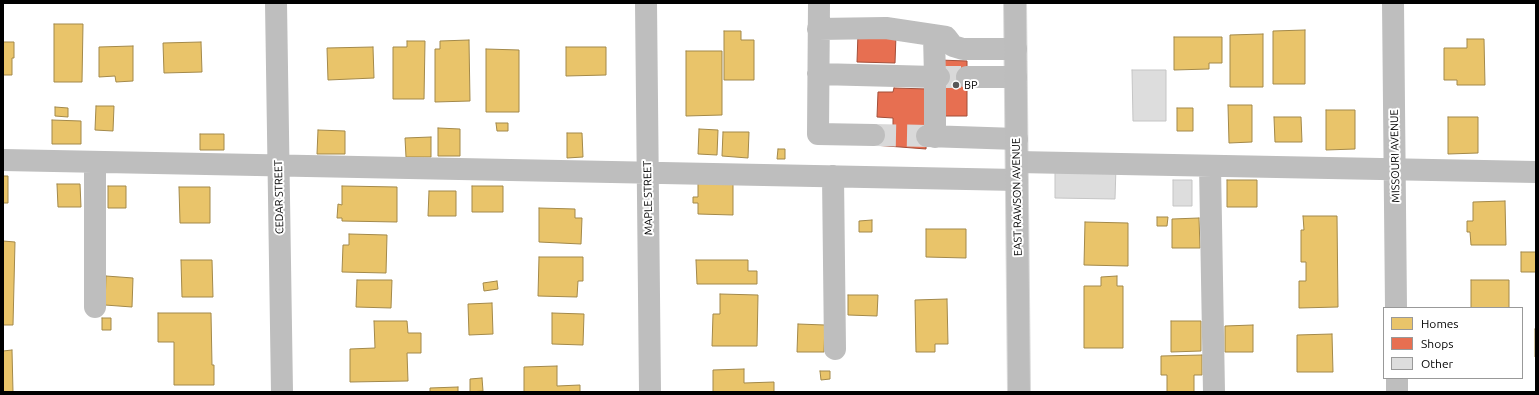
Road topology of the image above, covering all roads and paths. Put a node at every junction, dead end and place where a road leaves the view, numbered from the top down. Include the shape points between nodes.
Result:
1 (276, 3) edge
2 (646, 3) edge
3 (819, 3) edge
4 (1015, 3) edge
5 (1393, 3) edge
6 (818, 28) junction
7 (934, 35) junction
8 (1016, 49) junction
9 (818, 74) junction
10 (937, 77) junction
11 (967, 77) tunnel mouth
12 (1016, 77) junction
13 (874, 135) tunnel mouth
14 (1017, 139) junction
15 (3, 160) edge
16 (95, 162) junction
17 (279, 165) junction
18 (1210, 166) junction
19 (1395, 170) junction
20 (1017, 171) junction
21 (1536, 172) edge
22 (648, 173) junction
23 (833, 176) junction
24 (95, 307) dead end
25 (1396, 307) edge
26 (835, 349) dead end
27 (1397, 379) edge
28 (282, 392) edge
29 (650, 392) edge
30 (1019, 392) edge
31 (1214, 392) edge
32 (1397, 392) edge

1 - 17 street, CEDAR STREET
2 - 22 street, MAPLE STREET
3 - 6 street
4 - 8 main road, EAST RAWSON AVENUE
5 - 19 street, MISSOURI AVENUE
6 - 7 street via 886,28
6 - 9 street
7 - 8 street via 946,37 953,46 963,49
7 - 10 street
8 - 12 main road, EAST RAWSON AVENUE
9 - 10 street
9 - 13 street via 818,134
10 - 14 street via 931,137
11 - 12 street
12 - 14 main road, EAST RAWSON AVENUE
14 - 20 main road, EAST RAWSON AVENUE
15 - 16 street
16 - 17 street
16 - 24 street
17 - 22 street
17 - 28 street, CEDAR STREET
18 - 19 street
18 - 20 street
18 - 31 street
19 - 21 street
19 - 25 street, MISSOURI AVENUE
20 - 23 street
20 - 30 main road, EAST RAWSON AVENUE
22 - 23 street
22 - 29 street, MAPLE STREET
23 - 26 street
27 - 32 street

